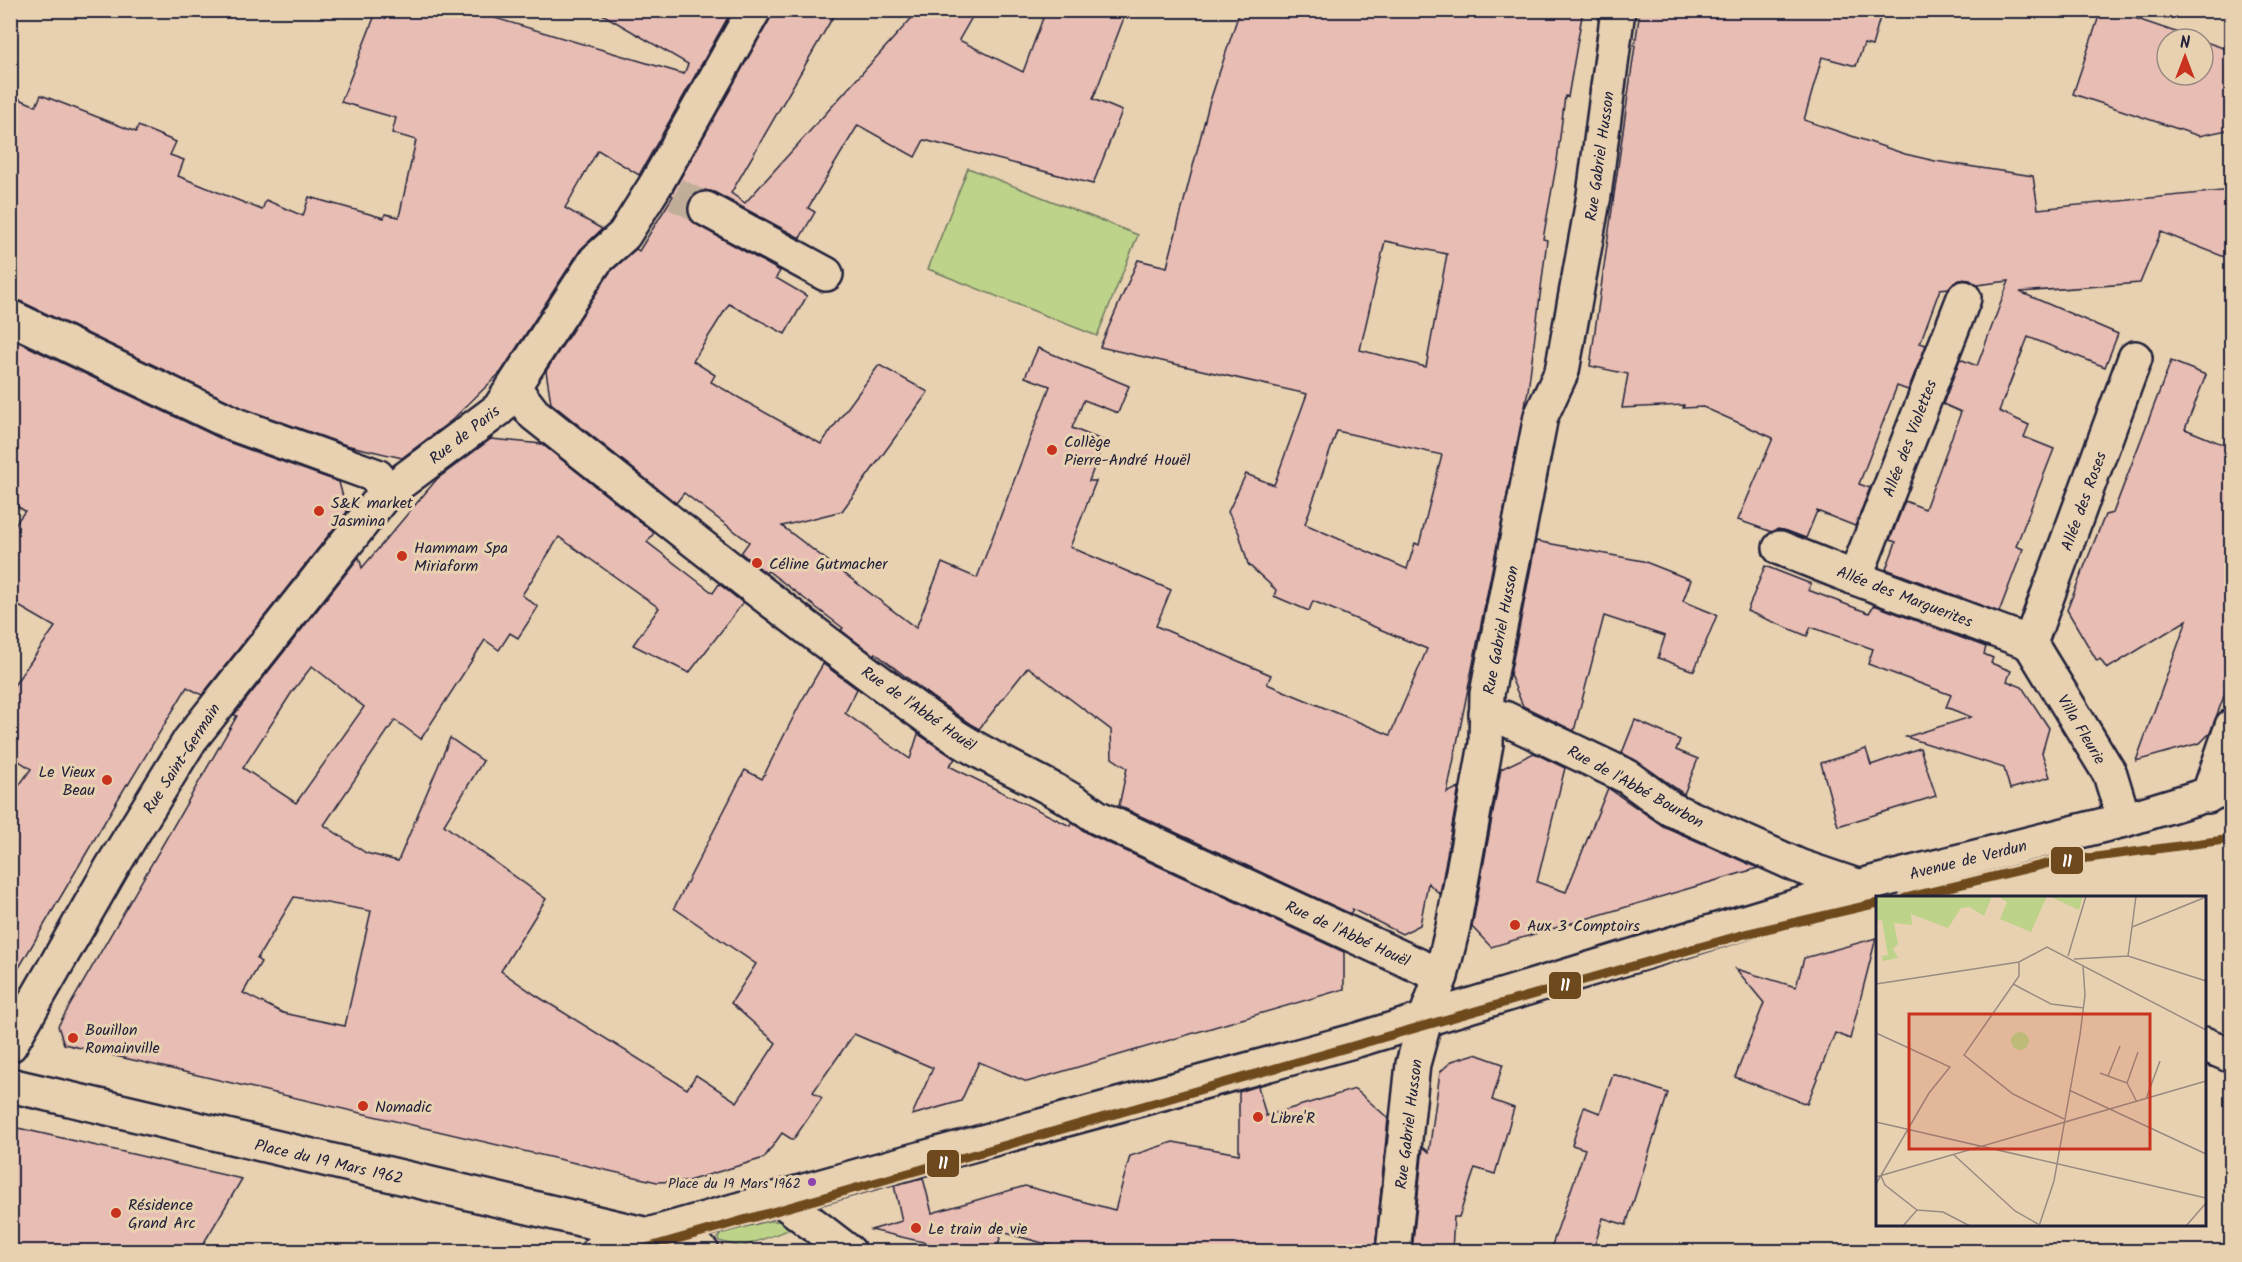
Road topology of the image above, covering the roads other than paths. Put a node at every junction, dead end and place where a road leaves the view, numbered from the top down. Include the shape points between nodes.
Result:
1 (754, 10) edge
2 (1618, 10) edge
3 (706, 209) tunnel mouth
4 (826, 274) dead end
5 (1964, 298) dead end
6 (10, 317) edge
7 (2136, 358) dead end
8 (514, 388) junction
9 (385, 494) junction
10 (1780, 548) dead end
11 (1855, 578) junction
12 (2030, 643) junction
13 (1486, 714) junction
14 (2232, 726) edge
15 (2220, 792) edge
16 (2124, 819) junction
17 (1874, 892) edge
18 (1441, 976) junction
19 (1425, 1020) junction
20 (2206, 1044) edge
21 (10, 1045) edge
22 (2232, 1056) edge
23 (10, 1085) edge
24 (779, 1198) junction
25 (648, 1235) junction
26 (598, 1251) edge
27 (702, 1251) edge
28 (849, 1251) edge
29 (1393, 1251) edge

1 - 8 street, Rue de Paris via 665,189 596,261
2 - 13 street, Rue Gabriel Husson via 1594,195 1562,371 1540,416
3 - 4 street
5 - 11 street, Allée des Violettes
6 - 9 street via 236,424 377,476
7 - 12 street, Allée des Roses
8 - 9 street, Rue de Paris via 499,409
8 - 18 street, Rue de l'Abbé Houël via 534,414 570,443 782,609 969,745 1072,798 1098,817
9 - 21 street, Rue Saint-Germain via 190,740
10 - 11 street, Allée des Marguerites
11 - 12 street, Allée des Marguerites
12 - 16 street, Villa Fleurie via 2110,774
13 - 17 street, Rue de l'Abbé Bourbon via 1504,718 1626,776 1671,809 1801,867
13 - 18 street, Rue Gabriel Husson via 1486,744
14 - 15 street
15 - 16 street, Avenue de Verdun
16 - 17 street, Avenue de Verdun
17 - 19 street, Avenue de Verdun
18 - 19 street, Rue Gabriel Husson
19 - 24 street, Avenue de Verdun
19 - 29 street, Rue Gabriel Husson via 1413,1064
20 - 22 street
23 - 25 street, Place du 19 Mars 1962
24 - 25 street, Avenue de Verdun
24 - 28 street
25 - 26 street, Avenue de Verdun
25 - 27 street, Place du 19 Mars 1962

